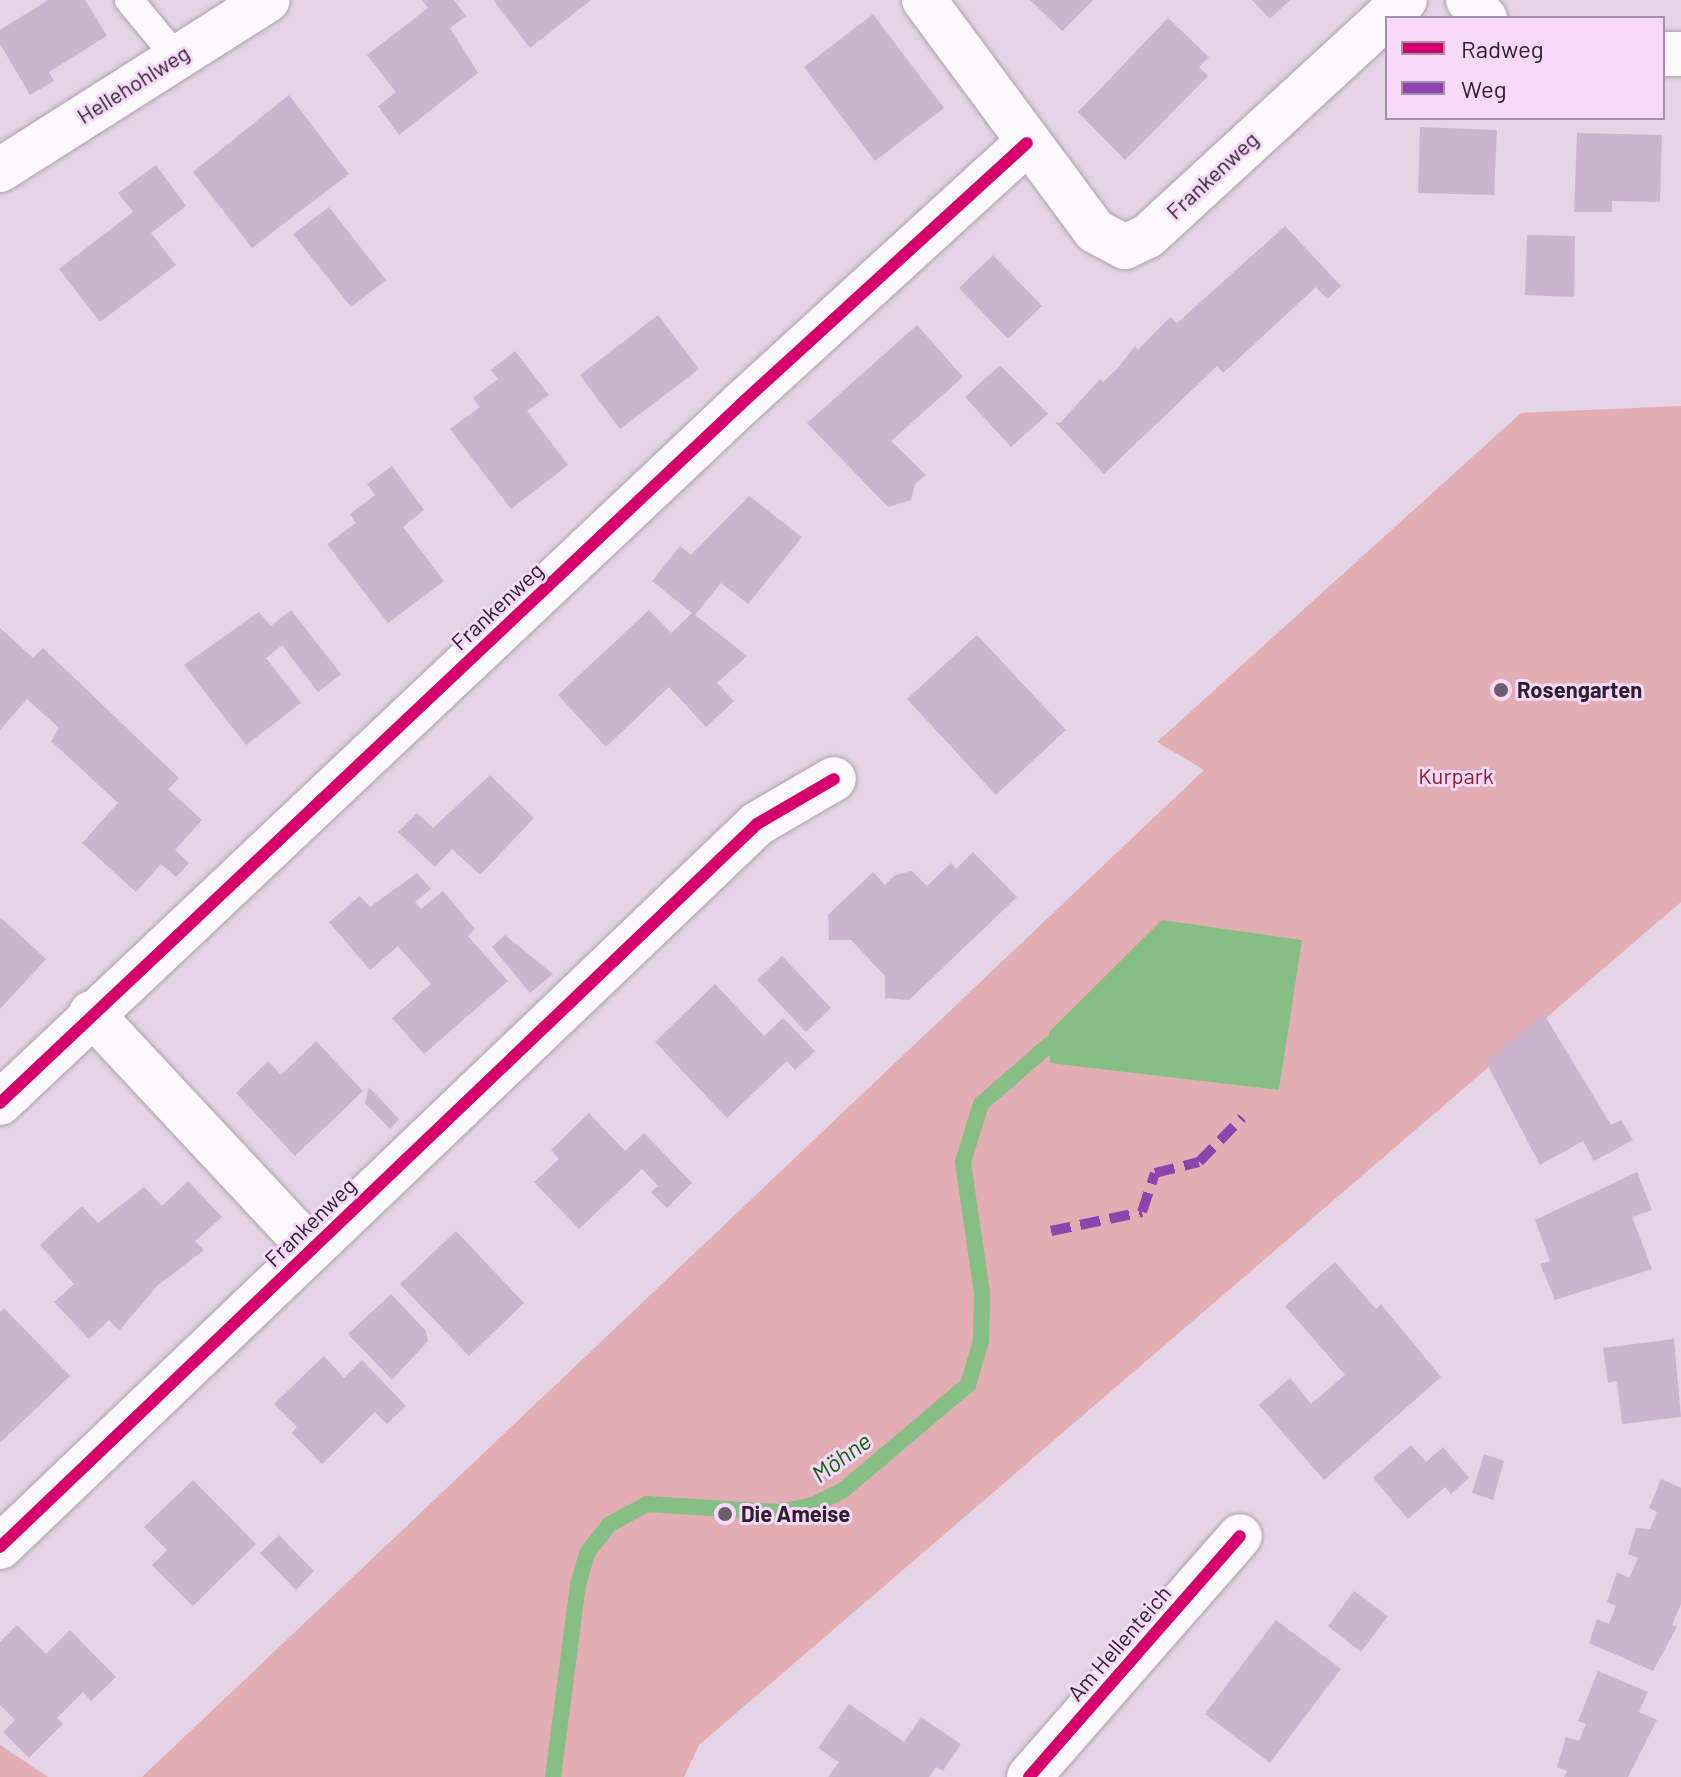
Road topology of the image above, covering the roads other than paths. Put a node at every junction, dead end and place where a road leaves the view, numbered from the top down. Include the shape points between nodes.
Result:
1 (129, 0) edge
2 (268, 0) edge
3 (924, 0) edge
4 (1405, 0) edge
5 (1468, 0) edge
6 (1387, 16) edge
7 (1483, 16) edge
8 (1385, 18) edge
9 (176, 57) junction
10 (1027, 143) junction
11 (0, 170) edge
12 (834, 779) dead end
13 (91, 1013) junction
14 (0, 1103) edge
15 (311, 1249) junction
16 (1240, 1536) dead end
17 (0, 1547) edge
18 (1029, 1777) edge

1 - 9 lane
2 - 9 street, Hellehohlweg
3 - 10 street, Frankenweg
4 - 6 street, Frankenweg
5 - 7 street
8 - 10 street, Frankenweg via 1136,244 1125,247 1103,240
9 - 11 street, Hellehohlweg
10 - 13 street, Frankenweg
12 - 15 street, Frankenweg via 757,824
13 - 14 street, Frankenweg
13 - 15 street, Frankenweg
15 - 17 street, Frankenweg
16 - 18 street, Am Hellenteich

